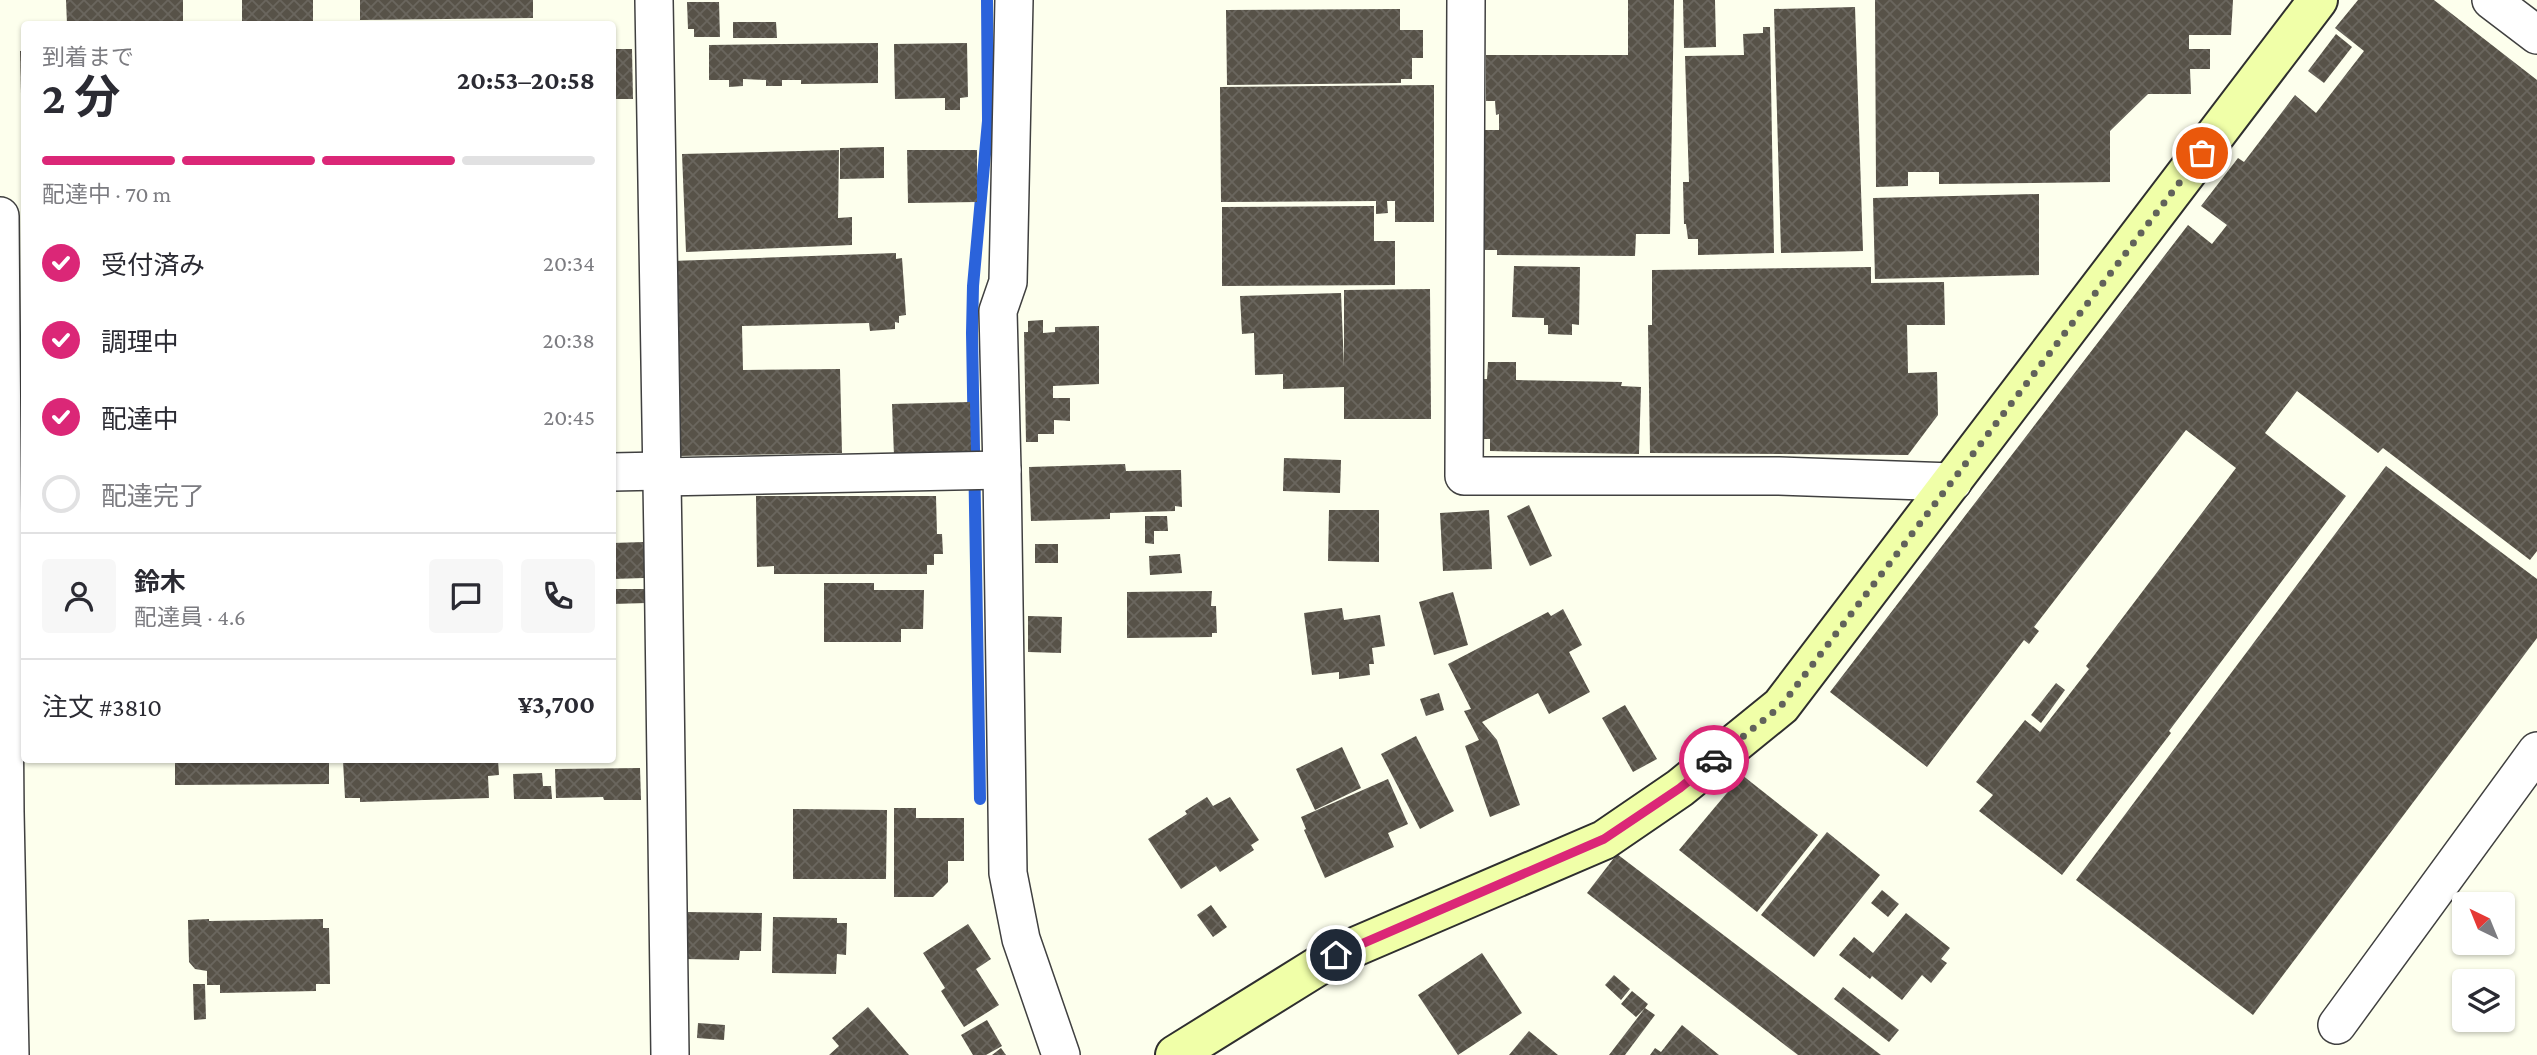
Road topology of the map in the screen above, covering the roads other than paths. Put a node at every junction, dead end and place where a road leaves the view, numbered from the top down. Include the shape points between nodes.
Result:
1 (654, 0) edge
2 (1014, 0) edge
3 (1466, 0) edge
4 (2318, 0) edge
5 (2491, 0) edge
6 (2537, 35) edge
7 (0, 216) edge
8 (986, 470) junction
9 (616, 472) edge
10 (660, 474) junction
11 (1953, 482) junction
12 (9, 487) edge
13 (2537, 751) edge
14 (2337, 1025) dead end
15 (10, 1055) edge
16 (670, 1055) edge
17 (1061, 1055) edge
18 (1175, 1055) edge

1 - 10 street
2 - 8 street via 1008,282 998,311
3 - 11 street via 1464,476 1779,476
4 - 11 street
5 - 6 street
7 - 12 street
8 - 10 street
8 - 17 street via 1007,873 1021,939
9 - 10 street
10 - 16 street
11 - 18 street via 1781,706 1680,788 1604,839 1336,955
12 - 15 street via 5,799
13 - 14 street

